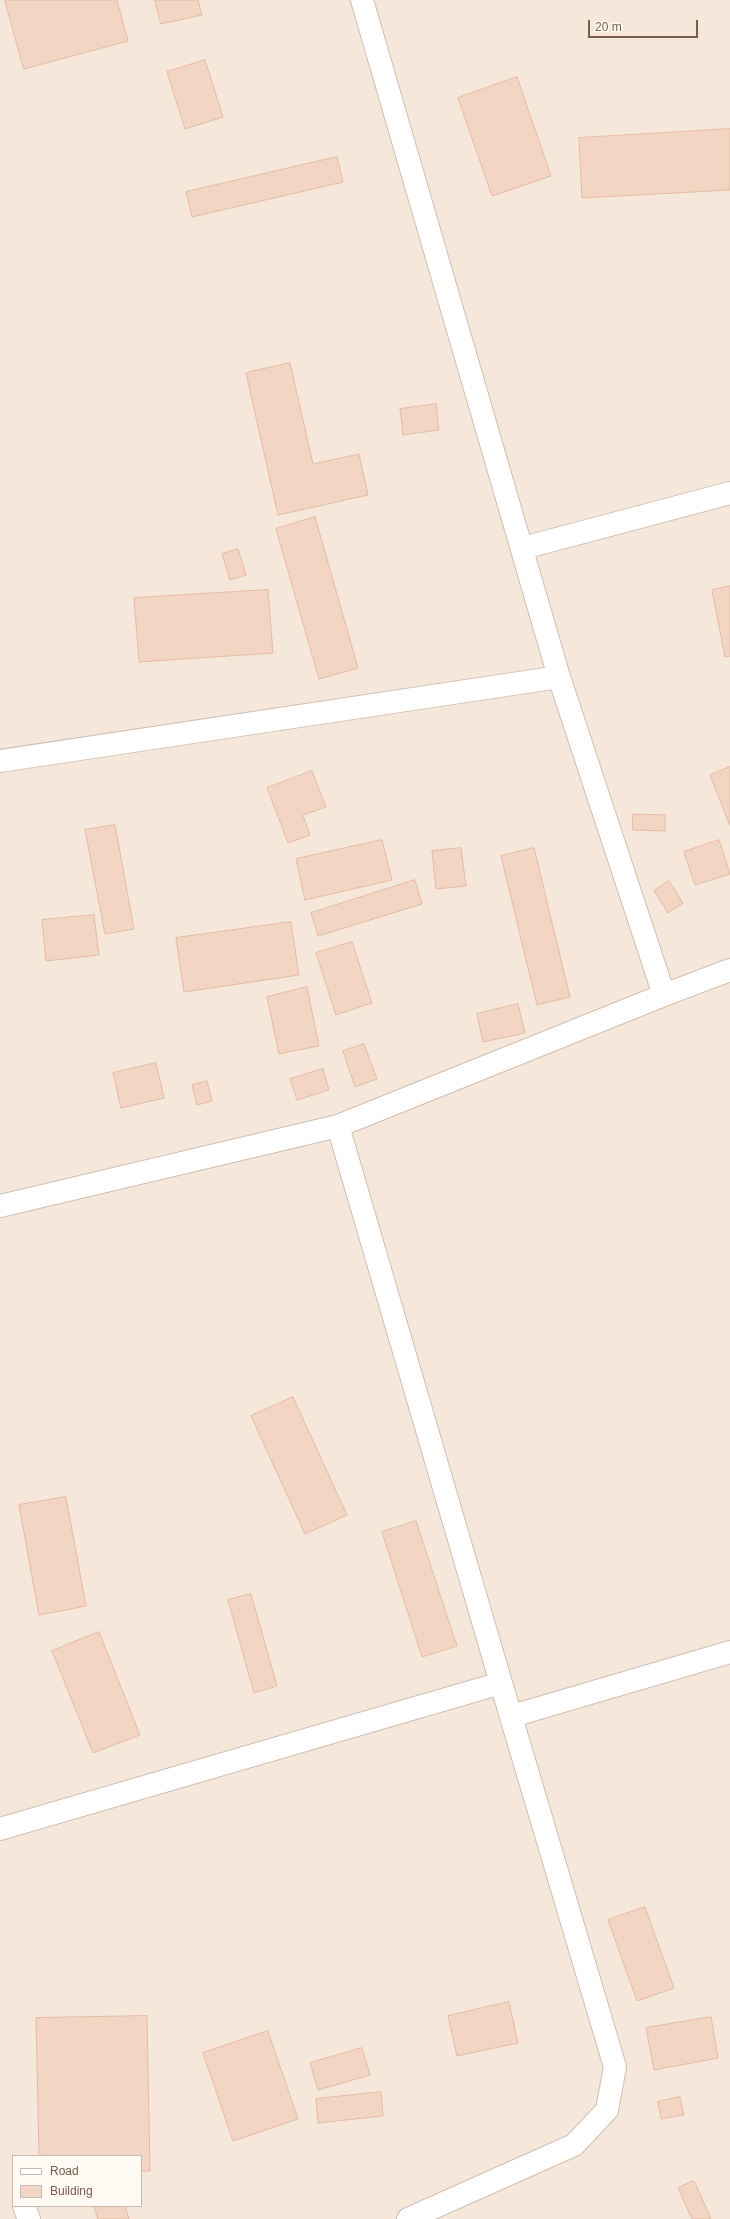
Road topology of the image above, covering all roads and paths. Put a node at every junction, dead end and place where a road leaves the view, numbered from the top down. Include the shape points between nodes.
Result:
1 (362, 0) edge
2 (730, 494) edge
3 (523, 548) junction
4 (559, 677) junction
5 (0, 761) edge
6 (730, 970) edge
7 (664, 995) junction
8 (338, 1126) junction
9 (0, 1206) edge
10 (730, 1652) edge
11 (501, 1683) junction
12 (512, 1716) junction
13 (0, 1829) edge
14 (24, 2207) edge
15 (29, 2219) edge
16 (408, 2219) edge

1 - 3 street
2 - 3 street
3 - 4 street
4 - 5 street
4 - 7 street
6 - 7 street
7 - 8 street
8 - 9 street
8 - 11 street
10 - 12 street
11 - 12 street
11 - 13 street
12 - 16 street via 615,2067 607,2110 574,2145
14 - 15 street

